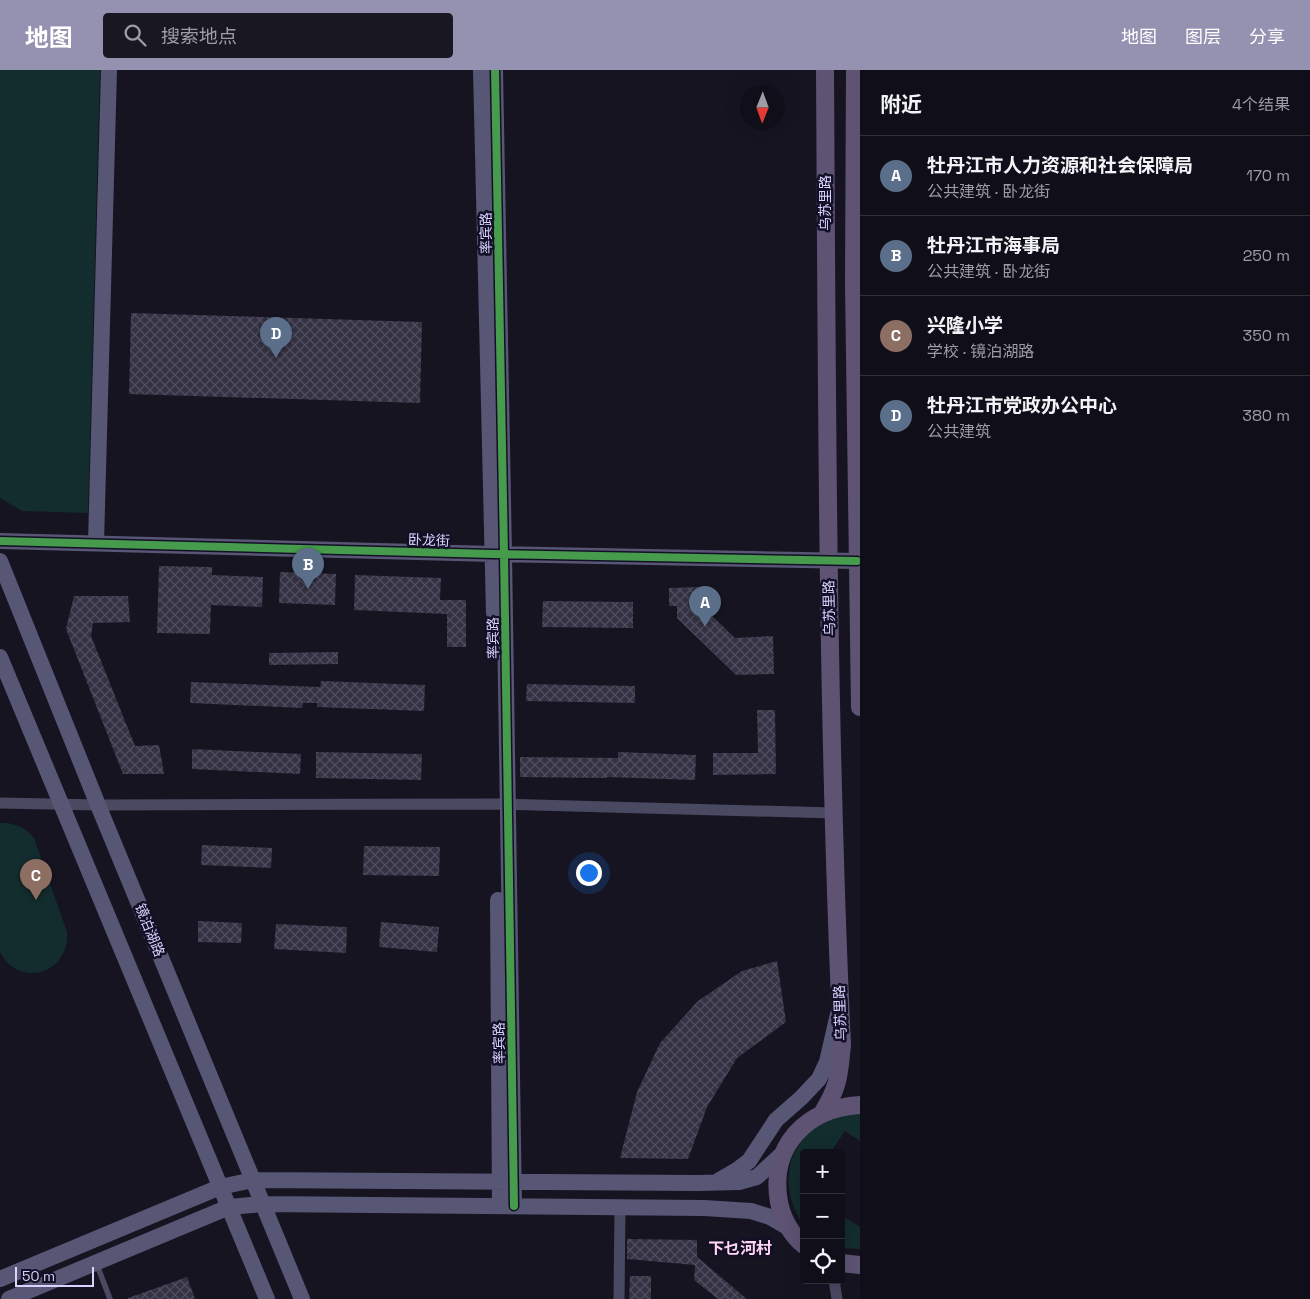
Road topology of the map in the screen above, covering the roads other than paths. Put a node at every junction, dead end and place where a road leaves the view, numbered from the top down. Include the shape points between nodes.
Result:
1 (109, 70) edge
2 (481, 70) edge
3 (495, 70) edge
4 (824, 70) edge
5 (855, 70) edge
6 (857, 284) edge
7 (0, 541) edge
8 (96, 543) junction
9 (499, 554) junction
10 (828, 560) junction
11 (0, 561) edge
12 (857, 561) junction
13 (0, 657) edge
14 (860, 707) edge
15 (0, 802) edge
16 (61, 804) junction
17 (502, 804) junction
18 (98, 805) junction
19 (834, 813) junction
20 (840, 1005) junction
21 (860, 1105) edge
22 (823, 1112) junction
23 (784, 1152) junction
24 (253, 1180) junction
25 (507, 1182) junction
26 (715, 1183) junction
27 (220, 1186) junction
28 (263, 1204) junction
29 (507, 1206) junction
30 (228, 1207) junction
31 (620, 1207) junction
32 (789, 1228) junction
33 (800, 1240) edge
34 (97, 1263) junction
35 (0, 1279) edge
36 (835, 1284) edge
37 (10, 1299) edge
38 (110, 1299) edge
39 (266, 1299) edge
40 (302, 1299) edge
41 (619, 1299) edge
42 (837, 1299) edge

1 - 8 main road
2 - 9 main road, 率宾路
3 - 9 main road, 率宾路
4 - 10 main road, 乌苏里路
5 - 6 main road
6 - 12 main road
7 - 8 main road, 卧龙街
8 - 9 main road, 卧龙街
9 - 10 main road, 卧龙街
9 - 17 main road, 率宾路
10 - 12 main road, 卧龙街
10 - 19 main road, 乌苏里路
11 - 18 main road, 镜泊湖路
12 - 14 main road
13 - 16 main road
15 - 16 street
16 - 18 street
16 - 27 main road
17 - 18 street
17 - 19 street
17 - 25 main road, 率宾路
18 - 24 main road, 镜泊湖路
19 - 20 main road, 乌苏里路
20 - 22 main road, 乌苏里路 via 842,1046 839,1076 834,1094
20 - 26 main road via 827,1062 819,1079 776,1120 749,1161
21 - 22 main road
22 - 23 main road via 800,1129
23 - 26 main road via 757,1177
23 - 32 main road via 777,1190 780,1210
24 - 25 main road
24 - 27 main road
24 - 28 main road, 镜泊湖路
25 - 26 main road
25 - 29 main road, 率宾路
27 - 30 main road
27 - 35 main road
28 - 29 main road
28 - 30 main road
28 - 40 main road, 镜泊湖路
29 - 31 main road
30 - 34 main road
30 - 39 main road
31 - 32 main road via 751,1210
31 - 41 street
32 - 33 main road
34 - 37 main road
34 - 38 lane
36 - 42 street

